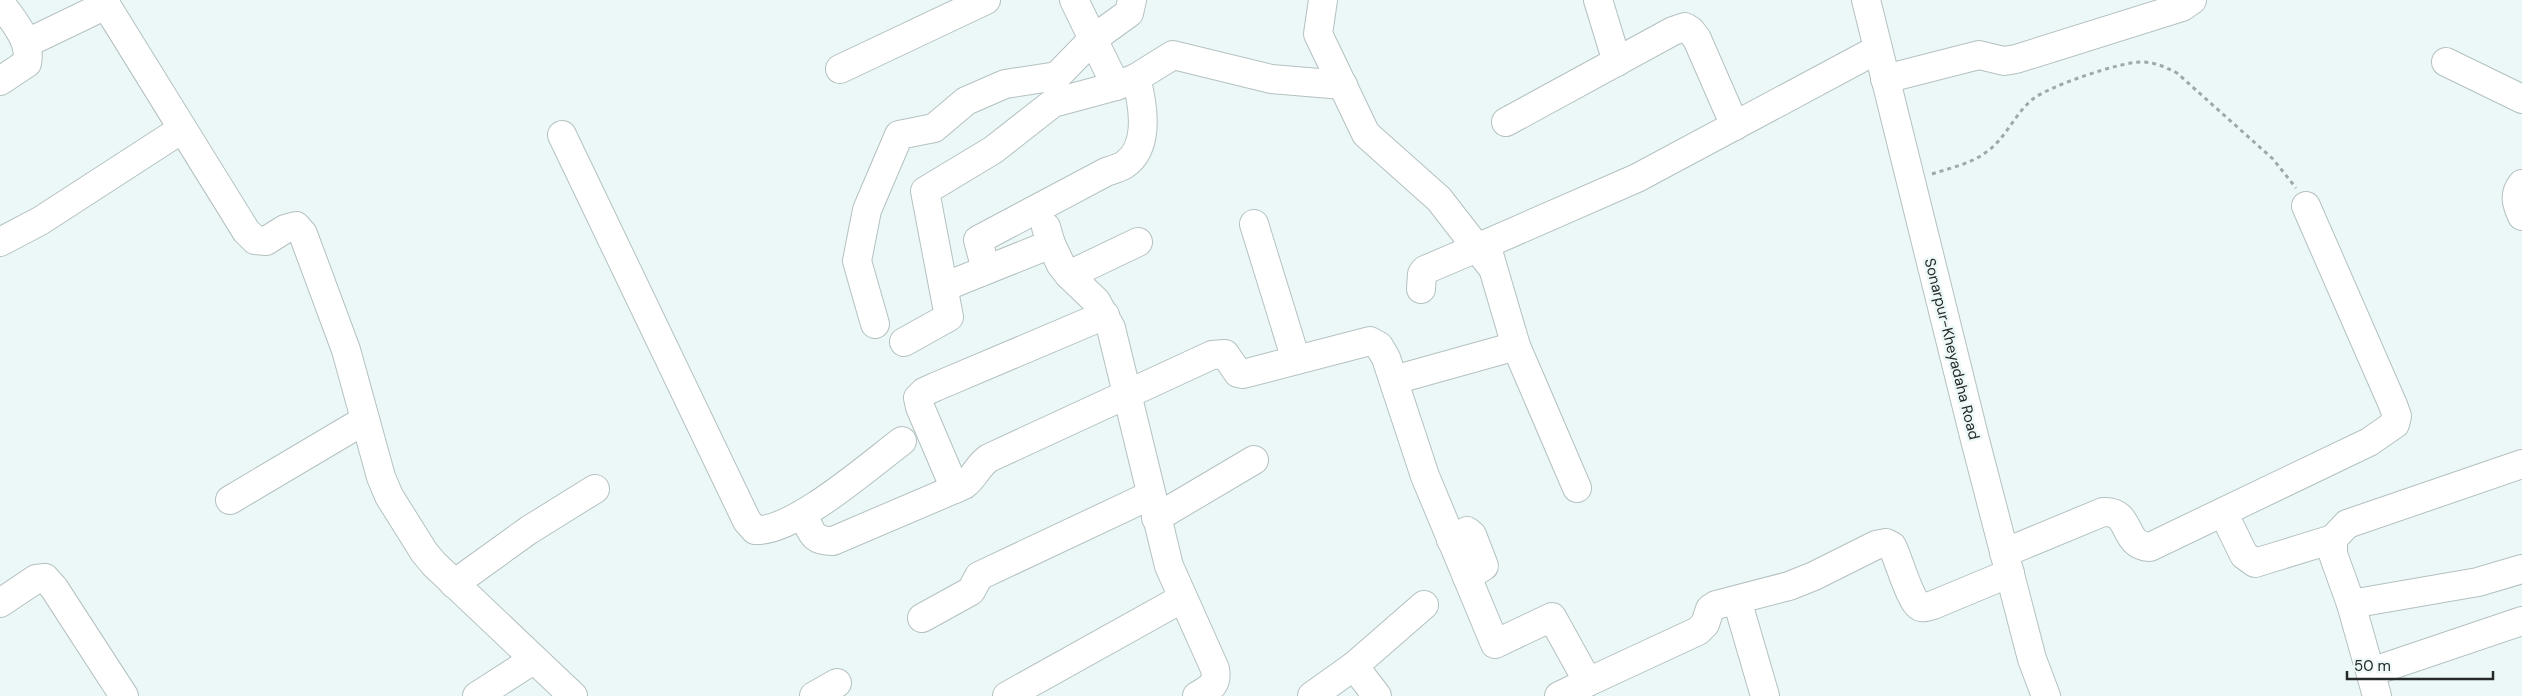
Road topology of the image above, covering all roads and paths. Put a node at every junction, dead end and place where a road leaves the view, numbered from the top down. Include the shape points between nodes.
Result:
1 (986, 0) edge
2 (1074, 0) edge
3 (1132, 0) edge
4 (1323, 0) edge
5 (1598, 0) edge
6 (1866, 0) edge
7 (2192, 0) edge
8 (0, 2) edge
9 (104, 3) edge
10 (1093, 39) junction
11 (26, 43) junction
12 (1878, 49) junction
13 (1617, 62) junction
14 (2446, 62) dead end
15 (840, 69) dead end
16 (1885, 79) junction
17 (0, 81) edge
18 (1126, 82) junction
19 (1343, 85) junction
20 (2522, 99) edge
21 (1506, 122) dead end
22 (1735, 126) junction
23 (182, 129) junction
24 (562, 135) dead end
25 (1910, 180) junction
26 (2522, 184) edge
27 (2306, 206) joint
28 (1041, 208) junction
29 (2522, 216) edge
30 (1254, 224) dead end
31 (0, 242) edge
32 (1138, 242) dead end
33 (1051, 244) junction
34 (1485, 253) junction
35 (986, 270) junction
36 (1069, 275) junction
37 (944, 287) junction
38 (1421, 289) dead end
39 (1105, 314) junction
40 (875, 324) dead end
41 (904, 342) dead end
42 (1516, 346) junction
43 (1296, 360) junction
44 (1394, 380) junction
45 (1126, 394) junction
46 (365, 420) junction
47 (902, 441) dead end
48 (1254, 460) dead end
49 (2522, 464) edge
50 (1577, 488) dead end
51 (595, 489) dead end
52 (955, 489) junction
53 (230, 500) dead end
54 (1154, 507) junction
55 (2224, 512) junction
56 (803, 514) junction
57 (2333, 539) junction
58 (2007, 563) junction
59 (2522, 569) edge
60 (454, 584) junction
61 (1183, 598) junction
62 (1737, 600) junction
63 (0, 603) edge
64 (2351, 604) junction
65 (1424, 605) dead end
66 (922, 618) dead end
67 (2522, 621) edge
68 (533, 660) junction
69 (1354, 666) junction
70 (1588, 682) junction
71 (2374, 684) edge
72 (112, 692) edge
73 (477, 696) edge
74 (572, 696) edge
75 (1007, 696) edge
76 (1197, 696) edge
77 (1312, 696) edge
78 (1377, 696) edge
79 (1559, 696) edge
80 (1764, 696) edge
81 (2046, 696) edge

1 - 15 street
2 - 10 street
3 - 10 street via 1129,14
4 - 19 street via 1318,34
5 - 13 street
6 - 12 street, Sonarpur-Kheyadaha Road
7 - 16 street via 2182,6 2016,59 2004,61 1979,55
8 - 11 street
9 - 11 street
9 - 23 street
10 - 18 street
10 - 40 street via 1057,76 1005,84 966,101 934,128 899,136 867,210 857,260
11 - 17 street via 27,63
12 - 16 street, Sonarpur-Kheyadaha Road
12 - 22 street
13 - 21 street
13 - 22 street via 1685,27 1692,31
14 - 20 street
16 - 25 street, Sonarpur-Kheyadaha Road
18 - 19 street via 1173,55 1271,79
18 - 28 street via 1142,98 1153,126 1125,165
18 - 37 street via 1054,103 993,150 924,191
19 - 34 street via 1366,134 1439,199
22 - 34 street
23 - 31 street via 40,221
23 - 46 street via 246,232 255,240 266,241 285,228 296,226 304,234 346,350
24 - 56 street via 748,521 755,530 766,531
25 - 27 path via 1976,160 1997,144 2022,110 2044,91 2123,64 2140,62 2161,64 2184,80 2273,159
25 - 58 street, Sonarpur-Kheyadaha Road
26 - 29 street via 2516,198
27 - 55 street via 2393,405 2397,416 2395,424 2369,442
28 - 33 street
28 - 35 street via 978,240
30 - 43 street
32 - 36 street
33 - 35 street
33 - 36 street
34 - 38 street via 1425,270
34 - 42 street
35 - 37 street
36 - 39 street
37 - 41 street via 949,317
39 - 45 street
39 - 52 street via 924,392 918,398
42 - 44 street
42 - 50 street
43 - 44 street via 1370,341 1379,346
43 - 45 street via 1244,374 1238,373 1225,354 1219,353
44 - 70 street via 1425,476 1495,644 1552,617
45 - 52 street via 989,458 979,466 972,479
45 - 54 street
46 - 53 street
46 - 60 street via 389,496 424,552
47 - 56 street
48 - 54 street
49 - 57 street via 2347,524
51 - 60 street via 529,530
52 - 56 street via 833,541 820,541 814,536
54 - 61 street via 1169,566
54 - 66 street via 979,576 971,591
55 - 57 street via 2244,555 2255,563
55 - 58 street via 2150,547 2141,547 2121,517 2113,512 2103,512
57 - 64 street via 2333,554
58 - 62 street via 1933,605 1922,607 1916,604 1892,546 1886,543 1789,586
58 - 81 street, Sonarpur-Kheyadaha Road via 2032,659
59 - 64 street via 2478,582
60 - 68 street
61 - 75 street
61 - 76 street via 1217,680
62 - 70 street via 1710,609 1705,624 1687,638
62 - 80 street
63 - 72 street via 36,579 45,578 54,588
64 - 71 street
65 - 69 street
67 - 71 street via 2412,660
68 - 73 street
68 - 74 street
69 - 77 street
69 - 78 street
70 - 79 street

